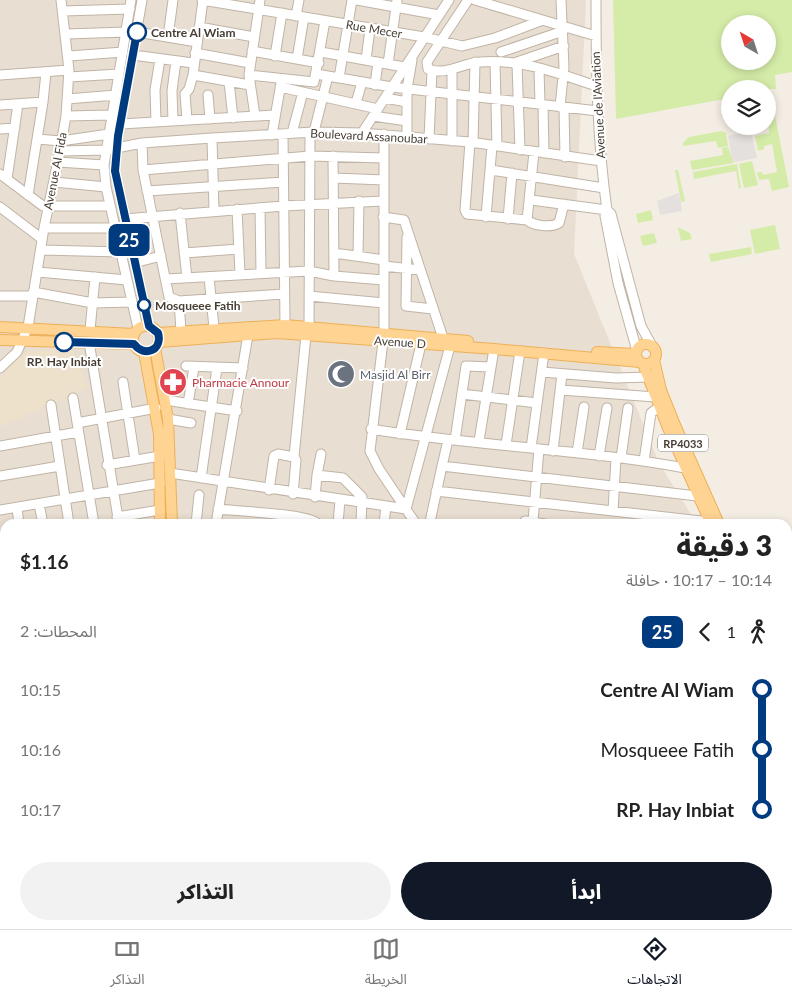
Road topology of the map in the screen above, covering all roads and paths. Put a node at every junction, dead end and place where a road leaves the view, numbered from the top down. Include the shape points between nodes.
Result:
1 (61, 0) edge
2 (142, 0) edge
3 (173, 0) edge
4 (299, 0) edge
5 (352, 0) edge
6 (357, 0) edge
7 (449, 0) edge
8 (454, 0) edge
9 (475, 0) edge
10 (560, 0) edge
11 (596, 0) edge
12 (207, 1) edge
13 (467, 2) edge
14 (397, 3) edge
15 (131, 4) edge
16 (259, 5) edge
17 (63, 11) junction
18 (282, 13) junction
19 (439, 15) junction
20 (300, 16) junction
21 (543, 20) junction
22 (325, 21) junction
23 (348, 24) junction
24 (199, 27) junction
25 (562, 28) junction
26 (370, 29) junction
27 (127, 32) junction
28 (137, 32) junction
29 (393, 32) junction
30 (66, 34) junction
31 (254, 36) junction
32 (596, 36) junction
33 (168, 37) junction
34 (424, 37) junction
35 (495, 38) junction
36 (441, 41) junction
37 (197, 42) junction
38 (564, 46) junction
39 (124, 52) junction
40 (252, 52) junction
41 (321, 52) junction
42 (501, 52) junction
43 (195, 53) junction
44 (133, 55) junction
45 (69, 56) junction
46 (275, 56) junction
47 (342, 56) junction
48 (412, 58) junction
49 (160, 59) junction
50 (297, 60) junction
51 (366, 60) junction
52 (176, 61) junction
53 (378, 62) junction
54 (427, 62) junction
55 (475, 62) junction
56 (499, 62) junction
57 (194, 63) junction
58 (250, 63) junction
59 (319, 63) junction
60 (515, 63) junction
61 (388, 64) junction
62 (404, 67) junction
63 (539, 69) junction
64 (432, 70) junction
65 (452, 70) junction
66 (46, 72) junction
67 (69, 73) junction
68 (119, 74) junction
69 (249, 74) junction
70 (316, 74) junction
71 (193, 75) junction
72 (562, 75) junction
73 (0, 76) edge
74 (328, 76) junction
75 (339, 78) junction
76 (229, 82) junction
77 (362, 82) junction
78 (281, 83) junction
79 (375, 84) junction
80 (250, 85) junction
81 (596, 86) junction
82 (392, 87) junction
83 (407, 89) junction
84 (429, 91) junction
85 (303, 92) junction
86 (452, 94) junction
87 (116, 95) junction
88 (208, 95) dead end
89 (324, 96) junction
90 (474, 97) junction
91 (385, 98) junction
92 (67, 99) junction
93 (497, 100) junction
94 (43, 102) junction
95 (407, 102) junction
96 (519, 102) junction
97 (356, 103) junction
98 (18, 104) junction
99 (541, 105) junction
100 (0, 106) edge
101 (562, 107) junction
102 (598, 111) junction
103 (375, 113) junction
104 (112, 115) junction
105 (274, 115) junction
106 (66, 116) junction
107 (255, 116) junction
108 (233, 118) junction
109 (210, 119) junction
110 (187, 120) junction
111 (173, 121) junction
112 (407, 121) junction
113 (156, 122) junction
114 (121, 124) junction
115 (15, 128) junction
116 (0, 129) edge
117 (312, 133) junction
118 (362, 133) junction
119 (109, 134) junction
120 (288, 134) junction
121 (384, 134) junction
122 (272, 135) junction
123 (407, 137) junction
124 (212, 138) junction
125 (37, 139) junction
126 (429, 139) junction
127 (452, 141) junction
128 (142, 143) junction
129 (472, 143) junction
130 (61, 146) junction
131 (494, 146) junction
132 (117, 147) junction
133 (106, 150) junction
134 (520, 150) junction
135 (534, 152) junction
136 (544, 153) junction
137 (310, 156) junction
138 (334, 156) junction
139 (565, 156) junction
140 (384, 158) junction
141 (283, 160) junction
142 (601, 161) junction
143 (58, 162) junction
144 (104, 165) junction
145 (214, 166) junction
146 (143, 170) junction
147 (491, 170) junction
148 (512, 173) junction
149 (3, 177) edge
150 (532, 177) junction
151 (334, 178) junction
152 (384, 180) junction
153 (54, 182) junction
154 (283, 182) junction
155 (106, 187) junction
156 (214, 187) junction
157 (604, 188) junction
158 (147, 191) junction
159 (28, 195) junction
160 (531, 200) junction
161 (359, 201) junction
162 (383, 201) junction
163 (335, 202) junction
164 (564, 204) junction
165 (48, 205) junction
166 (311, 205) junction
167 (110, 206) junction
168 (283, 206) junction
169 (0, 207) edge
170 (260, 208) junction
171 (237, 209) junction
172 (607, 210) junction
173 (214, 211) junction
174 (180, 214) junction
175 (152, 216) junction
176 (383, 217) junction
177 (486, 217) junction
178 (124, 219) junction
179 (508, 219) junction
180 (528, 220) junction
181 (44, 228) junction
182 (116, 228) junction
183 (407, 232) junction
184 (42, 239) junction
185 (239, 249) junction
186 (42, 250) junction
187 (121, 252) junction
188 (184, 253) junction
189 (334, 254) junction
190 (161, 256) junction
191 (358, 256) junction
192 (134, 263) junction
193 (384, 263) junction
194 (406, 268) junction
195 (420, 270) junction
196 (284, 271) junction
197 (309, 271) junction
198 (38, 272) junction
199 (261, 272) junction
200 (240, 274) junction
201 (334, 276) junction
202 (95, 277) junction
203 (210, 277) junction
204 (187, 278) junction
205 (166, 279) junction
206 (127, 280) junction
207 (384, 280) junction
208 (32, 294) junction
209 (284, 294) junction
210 (0, 296) edge
211 (309, 296) junction
212 (210, 298) junction
213 (179, 301) junction
214 (132, 302) junction
215 (384, 302) junction
216 (93, 303) junction
217 (434, 310) junction
218 (285, 325) junction
219 (149, 326) junction
220 (0, 327) edge
221 (28, 327) junction
222 (214, 328) junction
223 (90, 330) junction
224 (181, 331) junction
225 (307, 331) junction
226 (135, 335) junction
227 (248, 335) junction
228 (383, 337) junction
229 (0, 340) edge
230 (23, 341) junction
231 (157, 341) junction
232 (89, 342) junction
233 (446, 342) junction
234 (421, 344) junction
235 (652, 346) junction
236 (494, 349) junction
237 (520, 351) junction
238 (144, 352) junction
239 (544, 353) junction
240 (639, 358) junction
241 (654, 360) junction
242 (2, 365) edge
243 (491, 367) junction
244 (216, 368) junction
245 (244, 368) junction
246 (542, 372) junction
247 (562, 374) junction
248 (648, 377) junction
249 (123, 382) dead end
250 (561, 390) junction
251 (462, 394) junction
252 (487, 397) junction
253 (655, 397) junction
254 (73, 398) dead end
255 (165, 400) junction
256 (512, 400) junction
257 (538, 403) junction
258 (188, 404) junction
259 (51, 405) dead end
260 (659, 407) junction
261 (156, 408) junction
262 (211, 408) junction
263 (584, 408) dead end
264 (607, 408) dead end
265 (628, 408) dead end
266 (237, 411) junction
267 (128, 414) junction
268 (101, 419) junction
269 (168, 419) junction
270 (191, 423) dead end
271 (78, 428) junction
272 (371, 429) junction
273 (400, 434) junction
274 (55, 437) junction
275 (426, 438) junction
276 (452, 440) junction
277 (480, 441) junction
278 (506, 444) junction
279 (0, 446) edge
280 (535, 448) junction
281 (553, 451) junction
282 (577, 453) junction
283 (321, 454) dead end
284 (160, 456) junction
285 (599, 456) junction
286 (294, 457) junction
287 (619, 458) junction
288 (135, 460) junction
289 (644, 461) junction
290 (107, 465) junction
291 (60, 466) junction
292 (442, 466) junction
293 (685, 468) junction
294 (170, 473) junction
295 (317, 475) junction
296 (0, 476) edge
297 (537, 477) junction
298 (201, 478) junction
299 (224, 482) junction
300 (160, 483) junction
301 (614, 485) junction
302 (269, 490) junction
303 (436, 491) junction
304 (112, 492) junction
305 (294, 494) junction
306 (90, 496) junction
307 (199, 496) dead end
308 (697, 496) junction
309 (315, 497) junction
310 (65, 499) junction
311 (340, 500) junction
312 (536, 501) junction
313 (362, 503) junction
314 (39, 504) junction
315 (386, 506) junction
316 (17, 508) junction
317 (218, 509) junction
318 (406, 509) junction
319 (0, 510) edge
320 (160, 510) junction
321 (612, 511) junction
322 (18, 519) edge
323 (42, 519) edge
324 (69, 519) edge
325 (93, 519) edge
326 (118, 519) edge
327 (126, 519) edge
328 (160, 519) edge
329 (172, 519) edge
330 (197, 519) edge
331 (217, 519) edge
332 (286, 519) edge
333 (338, 519) edge
334 (361, 519) edge
335 (385, 519) edge
336 (413, 519) edge
337 (431, 519) edge
338 (533, 519) edge
339 (679, 519) edge
340 (711, 519) edge
341 (711, 519) edge

1 - 17 street, Avenue Al Fida
2 - 28 street
3 - 33 street
4 - 20 street
5 - 23 street
6 - 14 street
7 - 19 street
8 - 13 street
9 - 21 street
10 - 25 street
11 - 32 street, Avenue de l'Aviation / RP4033
12 - 16 street, Rue Mecer
12 - 24 street
13 - 36 street
14 - 19 street
14 - 29 street
15 - 17 street
15 - 27 street
16 - 18 street, Rue Mecer
16 - 31 street
17 - 30 street, Avenue Al Fida
18 - 20 street, Rue Mecer
18 - 46 street
19 - 34 street
20 - 22 street, Rue Mecer
20 - 50 street
21 - 25 street
21 - 35 street, Rue Mecer
22 - 23 street, Rue Mecer
22 - 41 street
23 - 26 street, Rue Mecer
23 - 47 street
24 - 31 street
24 - 37 street
25 - 32 street
25 - 38 street
25 - 42 street
26 - 29 street, Rue Mecer
26 - 51 street
27 - 30 street
27 - 39 street
28 - 33 street
28 - 44 street
29 - 34 street, Rue Mecer
29 - 61 street
30 - 45 street, Avenue Al Fida
31 - 40 street
32 - 81 street, Avenue de l'Aviation / RP4033
33 - 37 street
34 - 36 street, Rue Mecer
34 - 48 street
35 - 36 street, Rue Mecer via 462,46
35 - 42 street
36 - 54 street
37 - 43 street
38 - 60 street
38 - 72 street
39 - 45 street
39 - 68 street
40 - 46 street
40 - 58 street
41 - 47 street
41 - 59 street
42 - 56 street
43 - 57 street
43 - 58 street
44 - 49 street
44 - 114 street
45 - 67 street, Avenue Al Fida
46 - 50 street
47 - 51 street
47 - 75 street
48 - 54 street
48 - 62 street
48 - 83 street
49 - 52 street
49 - 113 street via 155,90
50 - 59 street
51 - 53 street
52 - 57 street
52 - 111 street
53 - 61 street
53 - 79 street
54 - 64 street via 427,68
55 - 56 street
55 - 65 street
55 - 90 street
56 - 60 street
56 - 93 street
57 - 71 street
58 - 69 street
59 - 70 street
60 - 63 street
60 - 96 street
61 - 62 street
62 - 82 street
63 - 72 street
63 - 99 street
64 - 65 street
64 - 84 street
65 - 86 street
66 - 67 street
66 - 73 street
66 - 94 street
67 - 68 street
67 - 92 street, Avenue Al Fida
68 - 87 street
69 - 78 street
69 - 80 street
70 - 74 street
70 - 78 street via 312,83
71 - 76 street
71 - 110 street via 185,94
72 - 81 street
72 - 101 street
74 - 75 street
74 - 89 street
75 - 77 street
76 - 80 street
76 - 108 street
77 - 79 street
77 - 97 street
78 - 85 street
78 - 105 street
79 - 82 street
80 - 107 street
81 - 102 street, Avenue de l'Aviation / RP4033
82 - 83 street
82 - 91 street
83 - 84 street
83 - 95 street
84 - 86 street
84 - 126 street
85 - 89 street
85 - 120 street
86 - 90 street
86 - 127 street
87 - 92 street
87 - 104 street
88 - 109 street
89 - 97 street
89 - 117 street
90 - 93 street
90 - 129 street
91 - 95 street
91 - 103 street
92 - 106 street, Avenue Al Fida
93 - 96 street
93 - 131 street
94 - 98 street
94 - 125 street
95 - 112 street
96 - 99 street
96 - 134 street
97 - 103 street
98 - 100 street
98 - 115 street
99 - 101 street
99 - 136 street
101 - 102 street
101 - 139 street
102 - 142 street, Avenue de l'Aviation / RP4033
103 - 112 street
103 - 118 street
104 - 106 street
104 - 119 street
105 - 107 street
105 - 122 street
106 - 130 street, Avenue Al Fida
107 - 108 street
108 - 109 street
109 - 110 street
110 - 111 street
111 - 113 street
112 - 123 street
113 - 114 street
114 - 132 street
115 - 116 street
115 - 149 street
117 - 118 street, Boulevard Assanoubar
117 - 120 street, Boulevard Assanoubar
117 - 137 street
118 - 121 street, Boulevard Assanoubar
119 - 130 street
119 - 133 street
120 - 122 street, Boulevard Assanoubar
120 - 141 street
121 - 123 street, Boulevard Assanoubar
121 - 140 street
122 - 124 street, Boulevard Assanoubar
123 - 126 street, Boulevard Assanoubar
124 - 128 street, Boulevard Assanoubar
124 - 145 street
125 - 130 street
125 - 159 street
126 - 127 street, Boulevard Assanoubar
127 - 129 street, Boulevard Assanoubar
128 - 132 street, Boulevard Assanoubar
128 - 146 street
129 - 131 street, Boulevard Assanoubar
129 - 177 street via 465,211
130 - 133 street, Boulevard Assanoubar
130 - 143 street, Avenue Al Fida
131 - 134 street, Boulevard Assanoubar
131 - 147 street
132 - 133 street, Boulevard Assanoubar
132 - 178 street via 115,181
133 - 144 street
134 - 135 street, Boulevard Assanoubar
135 - 136 street, Boulevard Assanoubar
135 - 150 street
136 - 139 street, Boulevard Assanoubar
137 - 138 street
137 - 141 street
137 - 166 street
138 - 140 street
138 - 151 street
139 - 142 street, Boulevard Assanoubar
140 - 152 street
141 - 145 street
141 - 154 street
142 - 157 street, Avenue de l'Aviation / RP4033
143 - 144 street
143 - 153 street, Avenue Al Fida
144 - 155 street
145 - 146 street
145 - 156 street
146 - 158 street
147 - 148 street
147 - 177 street
148 - 150 street
148 - 179 street
149 - 159 street
150 - 157 street
150 - 160 street
151 - 152 street
151 - 163 street
152 - 162 street
153 - 155 street
153 - 165 street, Avenue Al Fida
154 - 156 street
154 - 168 street
155 - 167 street
156 - 158 street
156 - 173 street
157 - 172 street, Avenue de l'Aviation / RP4033
158 - 175 street
159 - 165 street via 43,206
160 - 164 street
160 - 180 street
161 - 162 street
161 - 163 street
161 - 191 street
162 - 176 street
163 - 166 street
163 - 189 street
164 - 172 street
164 - 180 street via 556,225 534,224
165 - 167 street
165 - 181 street, Avenue Al Fida
166 - 168 street
166 - 197 street
167 - 182 street
168 - 170 street
168 - 196 street
169 - 184 street
170 - 171 street
170 - 199 street
171 - 173 street
171 - 185 street
172 - 235 street, Avenue de l'Aviation / RP4033 via 611,214 641,326
172 - 240 street, Avenue de l'Aviation / RP4033 via 604,216 608,239
173 - 174 street
174 - 175 street
174 - 188 street
175 - 178 street
175 - 190 street
176 - 183 street via 402,220
176 - 193 street
177 - 179 street
178 - 192 street
179 - 180 street
181 - 182 street
181 - 184 street, Avenue Al Fida
182 - 187 street
183 - 194 street
183 - 195 street
184 - 186 street, Avenue Al Fida
185 - 188 street
185 - 200 street
186 - 187 street
186 - 198 street, Avenue Al Fida
187 - 206 street
188 - 204 street
189 - 191 street
189 - 201 street
190 - 192 street
190 - 205 street
191 - 193 street
192 - 219 street
193 - 194 street
193 - 207 street
194 - 195 street
194 - 217 street via 406,307
195 - 217 street
196 - 197 street
196 - 199 street
196 - 209 street
197 - 201 street
197 - 211 street
198 - 202 street
198 - 208 street, Avenue Al Fida
199 - 200 street
200 - 203 street
201 - 207 street
202 - 206 street
202 - 216 street
203 - 204 street
203 - 212 street
204 - 205 street
205 - 213 street via 169,297
206 - 214 street
207 - 215 street
208 - 210 street
208 - 216 street
208 - 221 street, Avenue Al Fida
209 - 212 street
209 - 218 street
211 - 215 street
211 - 225 street
212 - 213 street
212 - 222 street
213 - 224 street
214 - 216 street
214 - 226 street
215 - 228 street
216 - 223 street
217 - 233 street
218 - 222 main road, Avenue D
218 - 225 main road, Avenue D
219 - 226 main road
219 - 231 main road
220 - 221 main road
221 - 223 main road
221 - 230 street, Avenue Al Fida
222 - 224 main road, Avenue D
223 - 226 main road
224 - 231 main road, Avenue D
225 - 227 main road, Avenue D
225 - 228 main road, Avenue D
225 - 286 street
226 - 232 main road
226 - 238 main road
227 - 231 main road, Avenue D
227 - 245 street
228 - 233 main road, Avenue D
228 - 234 main road, Avenue D
228 - 272 street
229 - 230 main road
230 - 232 main road
230 - 242 street, Avenue Al Fida via 14,356
231 - 238 main road
231 - 255 main road
232 - 268 street
233 - 234 main road, Avenue D
233 - 236 main road, Avenue D
233 - 240 main road, Avenue D
233 - 275 street
234 - 273 street
235 - 240 main road via 643,345
235 - 241 main road, RP4033 via 656,351
236 - 237 main road, Avenue D
236 - 243 street
237 - 239 main road, Avenue D
237 - 256 street
238 - 261 main road
239 - 240 main road, Avenue D
239 - 246 street
240 - 241 main road via 649,364
240 - 248 main road, Avenue de l'Aviation / RP4033
241 - 340 main road, RP4033 via 661,390
243 - 251 street via 466,366
243 - 252 street
244 - 245 street
244 - 258 street via 190,366
244 - 262 street
245 - 266 street
246 - 247 street
246 - 257 street
247 - 248 street
247 - 250 street
248 - 253 main road, Avenue de l'Aviation / RP4033
249 - 267 street
250 - 253 street
250 - 281 street
251 - 252 street
251 - 276 street
252 - 256 street
252 - 277 street
253 - 260 main road, Avenue de l'Aviation / RP4033
254 - 271 street
255 - 258 street
255 - 269 main road
256 - 257 street
256 - 278 street
257 - 280 street
258 - 262 street
259 - 274 street
260 - 289 street via 651,414
260 - 293 main road, Avenue de l'Aviation / RP4033
261 - 267 street
261 - 284 main road
262 - 266 street
262 - 298 street
263 - 282 street
264 - 285 street
265 - 287 street
266 - 299 street
267 - 268 street
267 - 288 street
268 - 271 street
268 - 290 street
269 - 270 street
269 - 294 main road
271 - 274 street
271 - 306 street
272 - 273 street
272 - 318 street via 371,455
273 - 275 street
274 - 279 street
274 - 291 street
275 - 276 street
275 - 318 street
276 - 277 street
276 - 292 street
277 - 278 street
278 - 280 street
280 - 281 street
280 - 297 street
281 - 282 street
282 - 285 street
283 - 295 street
284 - 288 street
284 - 300 main road
285 - 287 street
286 - 302 street via 274,456
286 - 305 street
287 - 289 street
287 - 301 street
288 - 290 street
289 - 293 street
290 - 304 street
291 - 296 street
291 - 310 street
292 - 297 street
292 - 303 street
293 - 308 main road, Avenue de l'Aviation / RP4033
294 - 298 street
294 - 329 main road
295 - 309 street
295 - 313 street via 343,478 362,497
297 - 301 street
297 - 312 street
298 - 299 street
299 - 302 street
299 - 317 street
300 - 304 street
300 - 320 main road
301 - 308 street
301 - 321 street
302 - 305 street
303 - 312 street
303 - 337 street
304 - 306 street
304 - 326 street
305 - 309 street
306 - 310 street
306 - 325 street
307 - 330 street
308 - 341 main road, Avenue de l'Aviation / RP4033
309 - 311 street
310 - 314 street
310 - 324 street
311 - 313 street
311 - 333 street
312 - 321 street
312 - 338 street
313 - 315 street
313 - 334 street
314 - 316 street
314 - 323 street
315 - 318 street
315 - 335 street
316 - 319 street
316 - 322 street
317 - 331 street
317 - 332 street
318 - 336 street
320 - 327 street
320 - 328 main road
321 - 339 street

